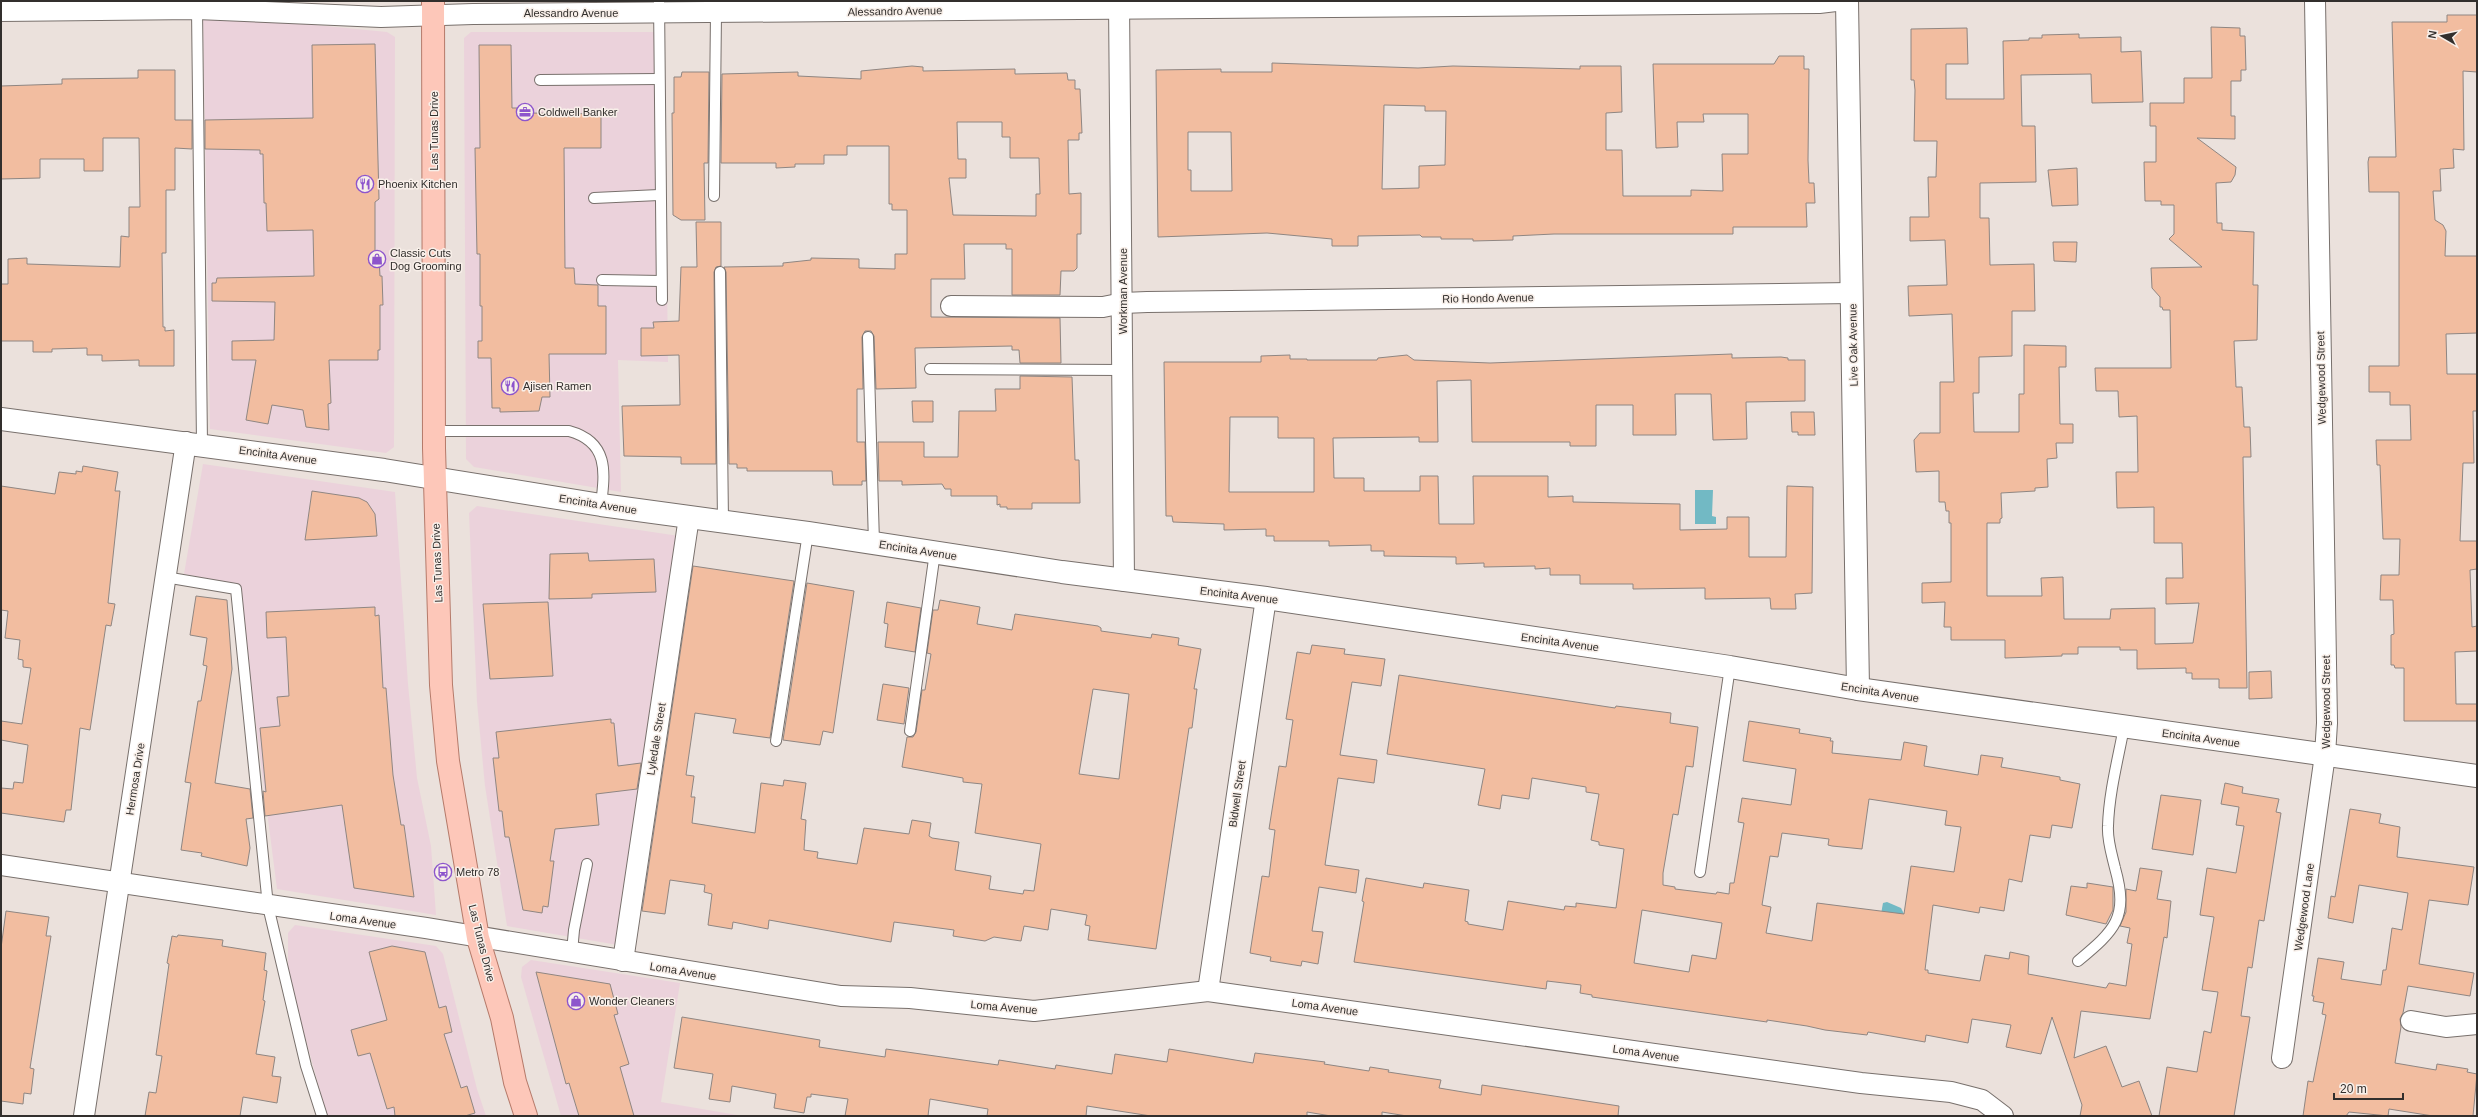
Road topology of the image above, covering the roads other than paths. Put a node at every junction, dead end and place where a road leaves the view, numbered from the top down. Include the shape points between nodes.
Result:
1 (1836, 1) edge
2 (1847, 1) edge
3 (2315, 1) edge
4 (1119, 6) edge
5 (659, 7) edge
6 (13, 8) edge
7 (433, 8) edge
8 (197, 9) junction
9 (716, 13) junction
10 (659, 79) junction
11 (540, 80) dead end
12 (660, 195) junction
13 (714, 196) dead end
14 (594, 198) dead end
15 (720, 272) dead end
16 (602, 280) dead end
17 (661, 281) junction
18 (1852, 293) junction
19 (662, 300) dead end
20 (1123, 302) junction
21 (951, 306) dead end
22 (868, 337) dead end
23 (930, 369) dead end
24 (1123, 370) junction
25 (1, 419) edge
26 (434, 431) junction
27 (194, 443) junction
28 (435, 479) junction
29 (601, 505) junction
30 (689, 517) junction
31 (723, 521) junction
32 (808, 533) junction
33 (874, 543) junction
34 (935, 552) junction
35 (165, 577) junction
36 (1124, 581) junction
37 (1266, 598) junction
38 (1730, 667) junction
39 (1858, 689) junction
40 (2124, 727) junction
41 (910, 731) dead end
42 (776, 741) dead end
43 (2325, 755) junction
44 (2477, 776) edge
45 (587, 864) dead end
46 (1, 865) edge
47 (1700, 872) dead end
48 (119, 883) junction
49 (268, 906) junction
50 (478, 938) junction
51 (572, 952) junction
52 (623, 961) junction
53 (2078, 961) dead end
54 (1208, 990) junction
55 (2411, 1021) dead end
56 (2477, 1024) edge
57 (2282, 1058) dead end
58 (84, 1116) edge
59 (322, 1116) edge
60 (526, 1116) edge
61 (2003, 1116) edge

1 - 4 street, Alessandro Avenue
2 - 18 street, Live Oak Avenue
3 - 43 street, Wedgewood Street via 2327,715
4 - 9 street, Alessandro Avenue
4 - 20 street, Workman Avenue
5 - 7 street, Alessandro Avenue
5 - 9 street, Alessandro Avenue
5 - 10 lane
6 - 8 street, Alessandro Avenue
7 - 8 street, Alessandro Avenue via 380,17
7 - 26 main road, Las Tunas Drive
8 - 27 lane
9 - 13 lane
10 - 11 lane
10 - 12 lane
12 - 14 lane
12 - 17 lane
15 - 31 lane
16 - 17 lane
17 - 19 lane
18 - 20 street, Rio Hondo Avenue
18 - 39 street, Live Oak Avenue
20 - 21 street, Rio Hondo Avenue via 1103,307
20 - 24 street, Workman Avenue
22 - 33 lane
23 - 24 lane
24 - 36 street, Workman Avenue
25 - 27 street, Encinita Avenue
26 - 28 main road, Las Tunas Drive
26 - 29 lane via 576,433 594,447 603,460 605,472
27 - 28 street, Encinita Avenue
27 - 35 street, Hermosa Drive
28 - 29 street, Encinita Avenue
28 - 50 main road, Las Tunas Drive via 442,685 448,761
29 - 30 street, Encinita Avenue
30 - 31 street, Encinita Avenue
30 - 52 street, Lyledale Street
31 - 32 street, Encinita Avenue
32 - 33 street, Encinita Avenue
32 - 42 lane
33 - 34 street, Encinita Avenue
34 - 36 street, Encinita Avenue
34 - 41 lane
35 - 48 street, Hermosa Drive
35 - 49 lane via 236,589
36 - 37 street, Encinita Avenue
37 - 38 street, Encinita Avenue
37 - 54 street, Bidwell Street
38 - 39 street, Encinita Avenue
38 - 47 lane
39 - 40 street, Encinita Avenue
40 - 43 street, Encinita Avenue
40 - 53 lane via 2108,828 2120,898 2118,916 2114,928 2104,940
43 - 44 street, Encinita Avenue
43 - 57 street, Wedgewood Lane
45 - 51 lane
46 - 48 street, Loma Avenue
48 - 49 street, Loma Avenue
48 - 58 street, Hermosa Drive
49 - 50 street, Loma Avenue
49 - 59 lane via 303,1052
50 - 51 street, Loma Avenue
50 - 60 main road, Las Tunas Drive via 502,1018 515,1082
51 - 52 street, Loma Avenue
52 - 54 street, Loma Avenue via 841,996 910,998 1034,1011
54 - 61 street, Loma Avenue via 1861,1083 1950,1092 1982,1100
55 - 56 street via 2446,1027

